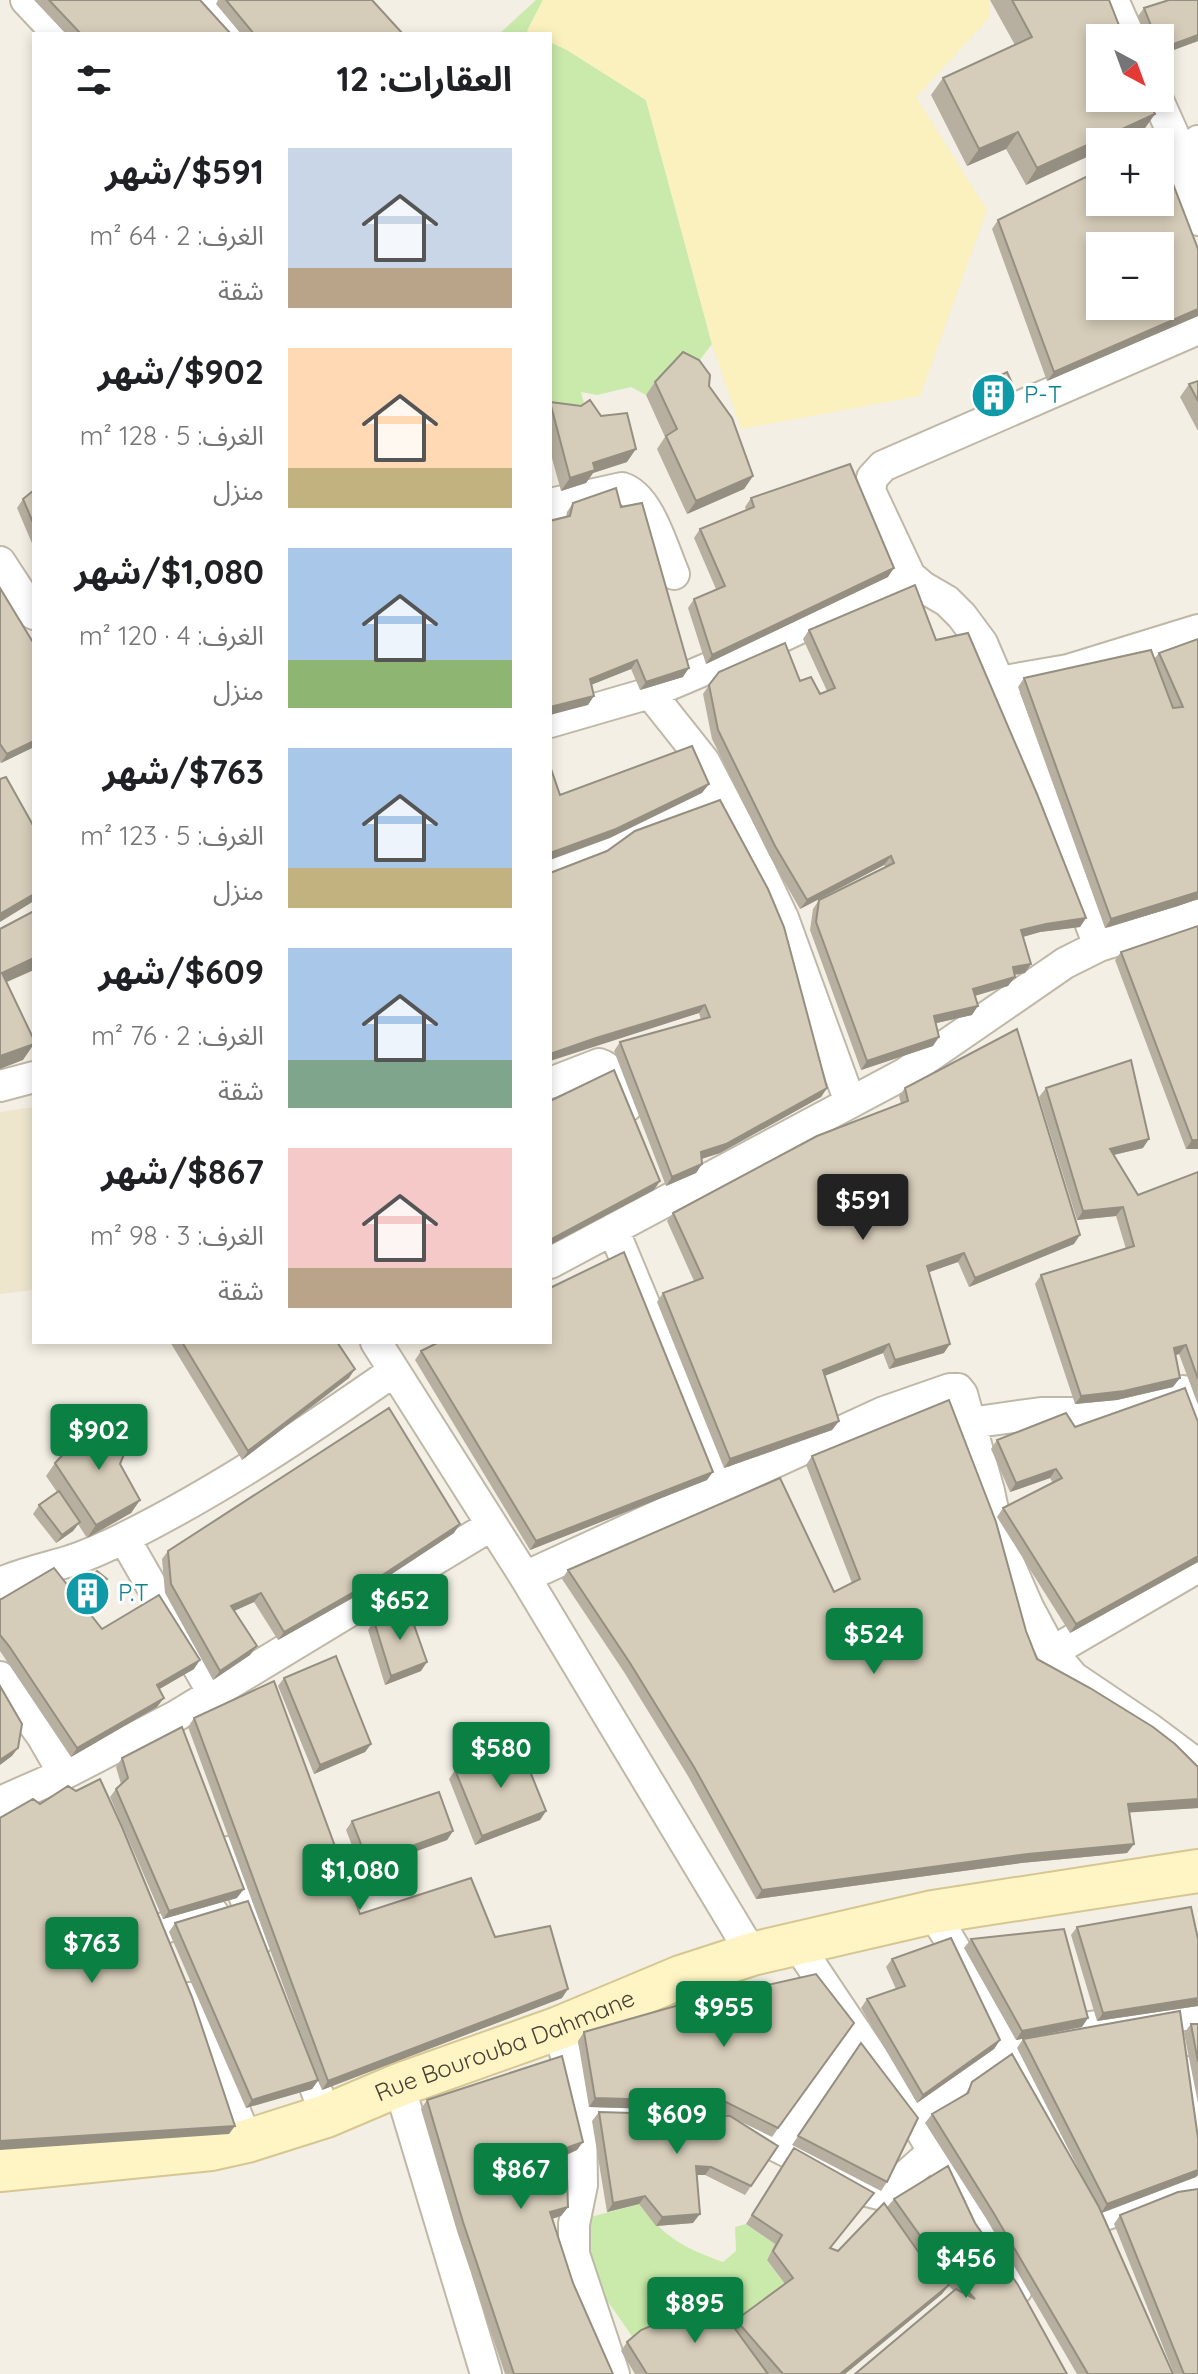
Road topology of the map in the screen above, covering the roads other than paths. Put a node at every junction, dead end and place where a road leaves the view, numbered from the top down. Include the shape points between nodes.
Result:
1 (26, 0) edge
2 (201, 0) edge
3 (1113, 0) edge
4 (1124, 24) edge
5 (56, 32) edge
6 (228, 32) edge
7 (1166, 112) edge
8 (1191, 149) edge
9 (1198, 220) edge
10 (1198, 329) edge
11 (552, 504) edge
12 (0, 562) edge
13 (674, 574) dead end
14 (910, 576) junction
15 (32, 611) edge
16 (1198, 630) edge
17 (999, 682) junction
18 (650, 693) junction
19 (552, 721) edge
20 (721, 795) junction
21 (552, 868) edge
22 (1198, 915) edge
23 (1099, 946) junction
24 (32, 1078) edge
25 (552, 1082) edge
26 (0, 1086) edge
27 (850, 1102) junction
28 (636, 1129) edge
29 (654, 1173) edge
30 (666, 1202) junction
31 (613, 1229) junction
32 (552, 1262) edge
33 (384, 1350) edge
34 (1198, 1417) edge
35 (970, 1423) junction
36 (720, 1486) junction
37 (492, 1525) junction
38 (124, 1538) junction
39 (1198, 1567) edge
40 (525, 1577) junction
41 (0, 1583) edge
42 (1052, 1652) junction
43 (0, 1677) edge
44 (213, 1693) junction
45 (176, 1716) junction
46 (187, 1744) edge
47 (1198, 1765) edge
48 (77, 1768) junction
49 (102, 1790) edge
50 (0, 1802) edge
51 (220, 1830) edge
52 (1198, 1871) edge
53 (247, 1902) junction
54 (933, 1912) junction
55 (797, 1944) junction
56 (752, 1954) junction
57 (271, 1967) edge
58 (1187, 2015) edge
59 (293, 2026) edge
60 (559, 2028) junction
61 (856, 2032) junction
62 (1013, 2047) junction
63 (399, 2085) junction
64 (326, 2116) junction
65 (664, 2116) edge
66 (581, 2118) junction
67 (720, 2119) edge
68 (914, 2119) junction
69 (1198, 2133) edge
70 (247, 2141) junction
71 (778, 2147) junction
72 (934, 2151) junction
73 (0, 2170) edge
74 (1198, 2187) edge
75 (1034, 2319) edge
76 (486, 2374) edge
77 (614, 2374) edge

1 - 5 street
2 - 6 street
3 - 4 street
7 - 8 street
8 - 9 street via 1186,187
10 - 14 street via 883,466 872,478 870,491
11 - 13 street via 631,490 644,506
12 - 15 street
14 - 17 street via 962,616 982,643
14 - 18 street
16 - 17 street via 1068,670
17 - 23 street
18 - 19 street
18 - 20 street via 704,761
20 - 21 street
20 - 27 street via 783,918
22 - 23 street
23 - 27 street via 1065,963 904,1074
24 - 26 street
25 - 28 street via 599,1064 607,1066
27 - 30 street
29 - 30 street
30 - 31 street
31 - 32 street
31 - 36 street
33 - 37 street
33 - 38 street via 296,1439
34 - 35 street via 1183,1391 1081,1413
35 - 36 street via 962,1394 950,1389 884,1412
35 - 42 street via 1000,1543
36 - 40 street
37 - 40 street
37 - 44 street
38 - 41 street
38 - 44 street
39 - 42 street
40 - 56 street
42 - 47 street via 1073,1677
43 - 48 street via 42,1736
44 - 45 street
45 - 46 street
45 - 48 street
48 - 49 street
48 - 50 street
51 - 53 street
52 - 54 street, Rue Bourouba Dahmane
53 - 57 street
53 - 70 street via 165,1940
54 - 55 street, Rue Bourouba Dahmane
54 - 62 street
55 - 56 street, Rue Bourouba Dahmane
55 - 61 street
56 - 60 street, Rue Bourouba Dahmane
58 - 62 street via 1090,2027
58 - 69 street
59 - 64 street
60 - 63 street, Rue Bourouba Dahmane
60 - 66 street
61 - 68 street
61 - 71 street
62 - 68 street
62 - 74 street via 1105,2229 1162,2194
63 - 64 street, Rue Bourouba Dahmane
63 - 76 street
64 - 70 street, Rue Bourouba Dahmane
65 - 66 street
66 - 77 street via 582,2185 574,2254
67 - 71 street
68 - 72 street
70 - 73 street, Rue Bourouba Dahmane
71 - 72 street via 879,2194
72 - 75 street

